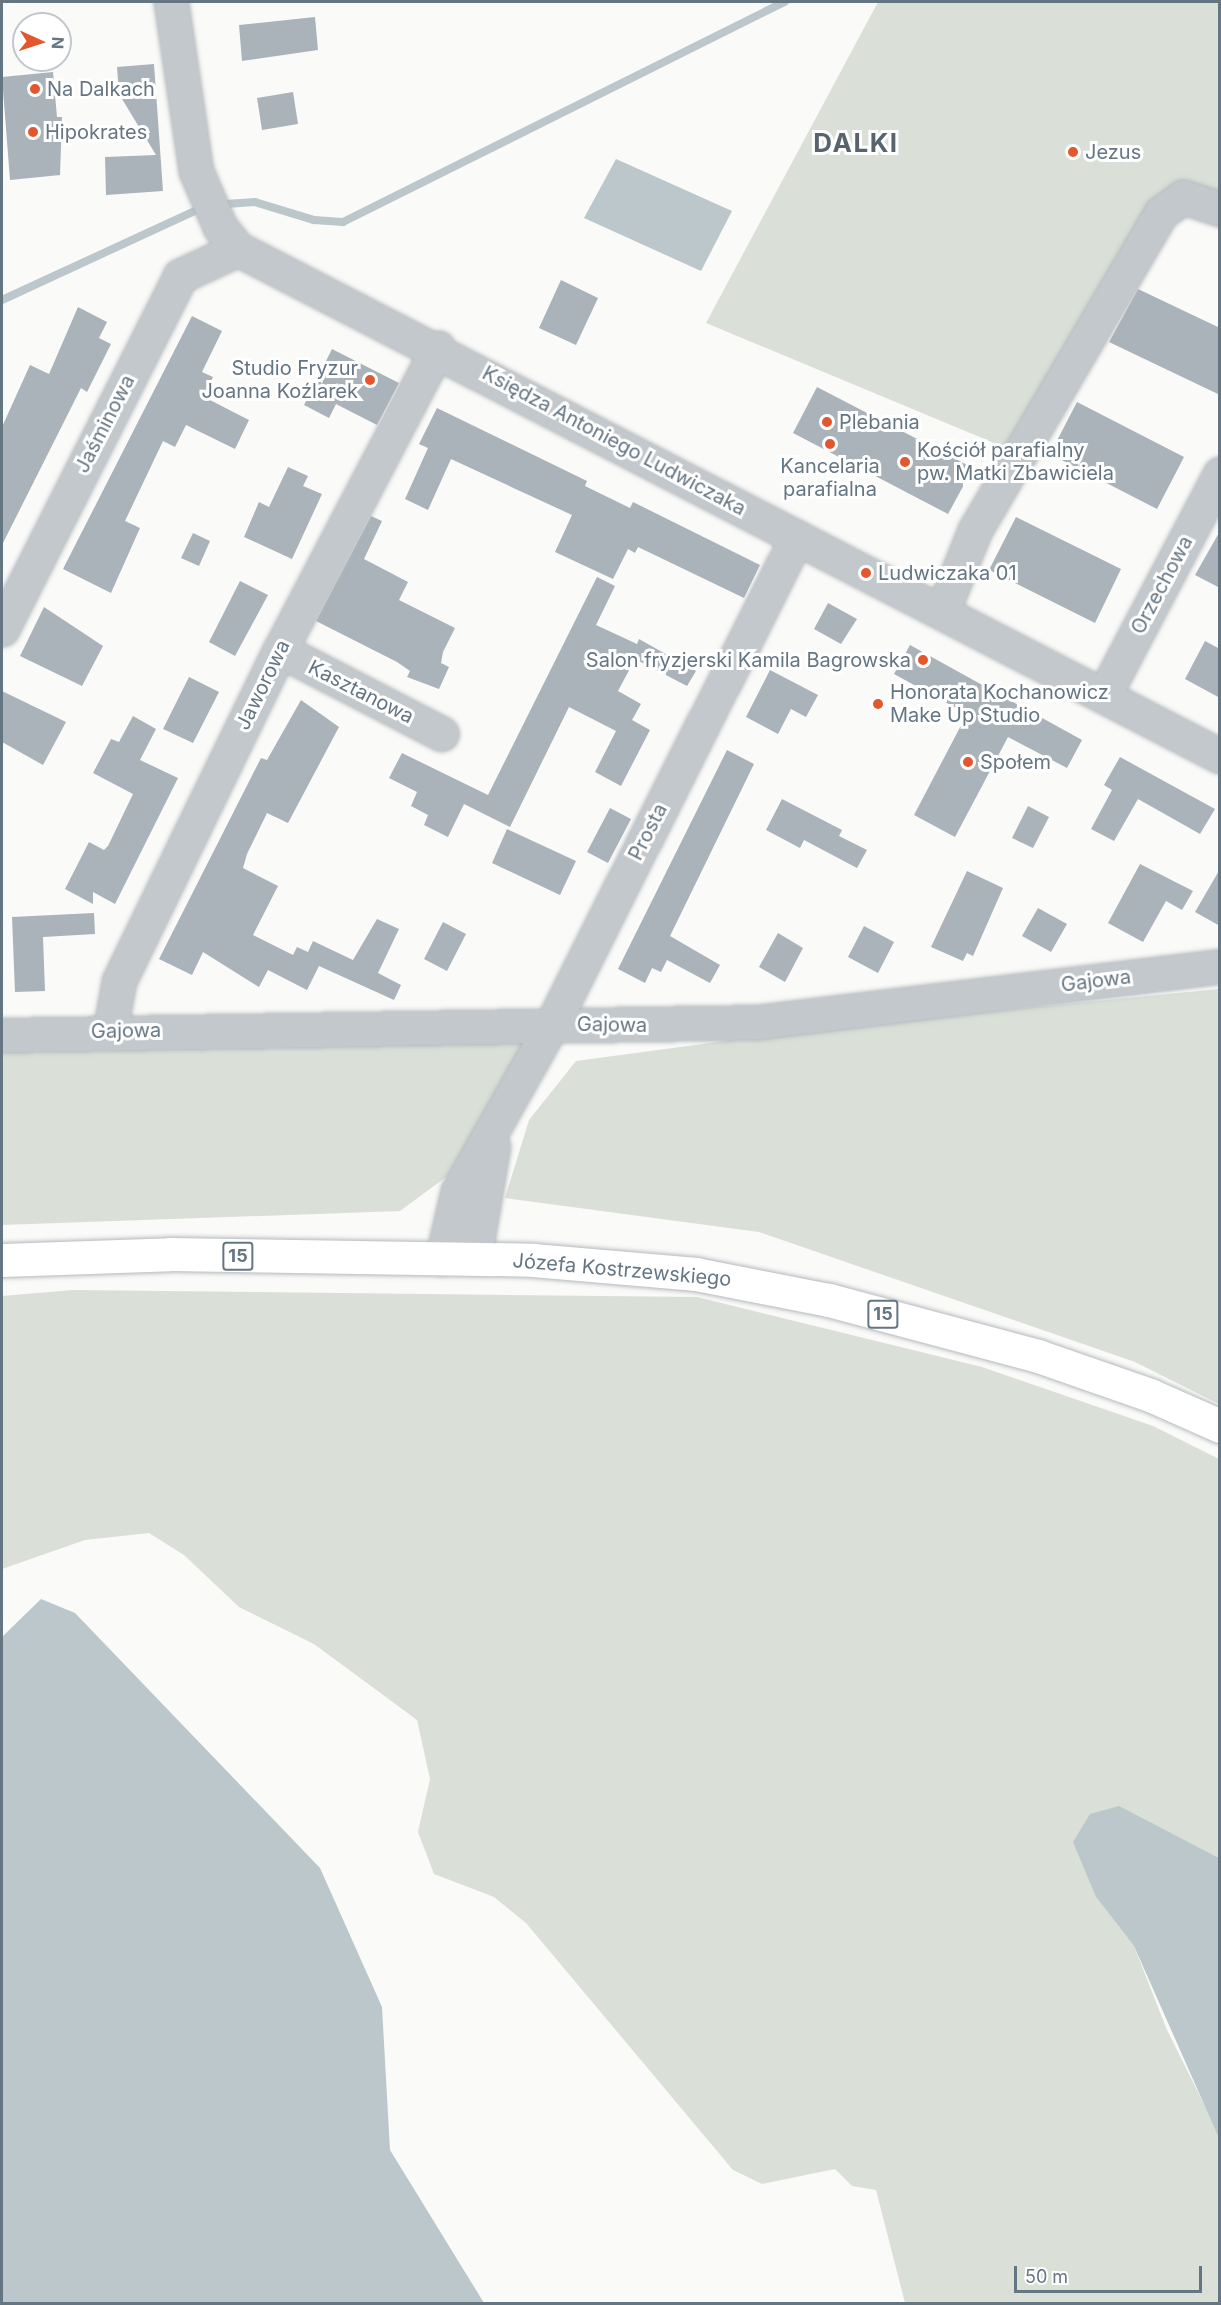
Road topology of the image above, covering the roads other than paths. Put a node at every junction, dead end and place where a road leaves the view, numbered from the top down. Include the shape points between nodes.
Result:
1 (171, 2) edge
2 (1220, 208) edge
3 (229, 238) junction
4 (438, 348) junction
5 (1220, 474) edge
6 (797, 537) junction
7 (13, 580) edge
8 (942, 612) junction
9 (2, 629) edge
10 (280, 650) junction
11 (1104, 696) junction
12 (442, 734) dead end
13 (1220, 756) edge
14 (1220, 966) edge
15 (552, 1024) junction
16 (110, 1031) junction
17 (2, 1035) edge
18 (458, 1259) junction
19 (2, 1260) edge
20 (1220, 1426) edge

1 - 3 street via 203,188
2 - 8 street via 1183,197 1161,213 975,530
3 - 4 street, Księdza Antoniego Ludwiczaka
3 - 7 street, Jaśminowa via 180,276
4 - 6 street, Księdza Antoniego Ludwiczaka
4 - 10 street, Jaworowa
5 - 11 street, Orzechowa
6 - 8 street, Księdza Antoniego Ludwiczaka
6 - 15 street, Prosta
7 - 9 street, Jaśminowa
8 - 11 street, Księdza Antoniego Ludwiczaka
10 - 12 street, Kasztanowa
10 - 16 street, Jaworowa via 119,981
11 - 13 street, Księdza Antoniego Ludwiczaka
14 - 15 street, Gajowa via 759,1022
15 - 16 street, Gajowa
15 - 18 street, Prosta via 458,1191
16 - 17 street, Gajowa
18 - 19 main road, Józefa Kostrzewskiego / 15 via 170,1254
18 - 20 main road, Józefa Kostrzewskiego / 15 via 646,1268 829,1300 1038,1356 1150,1395

